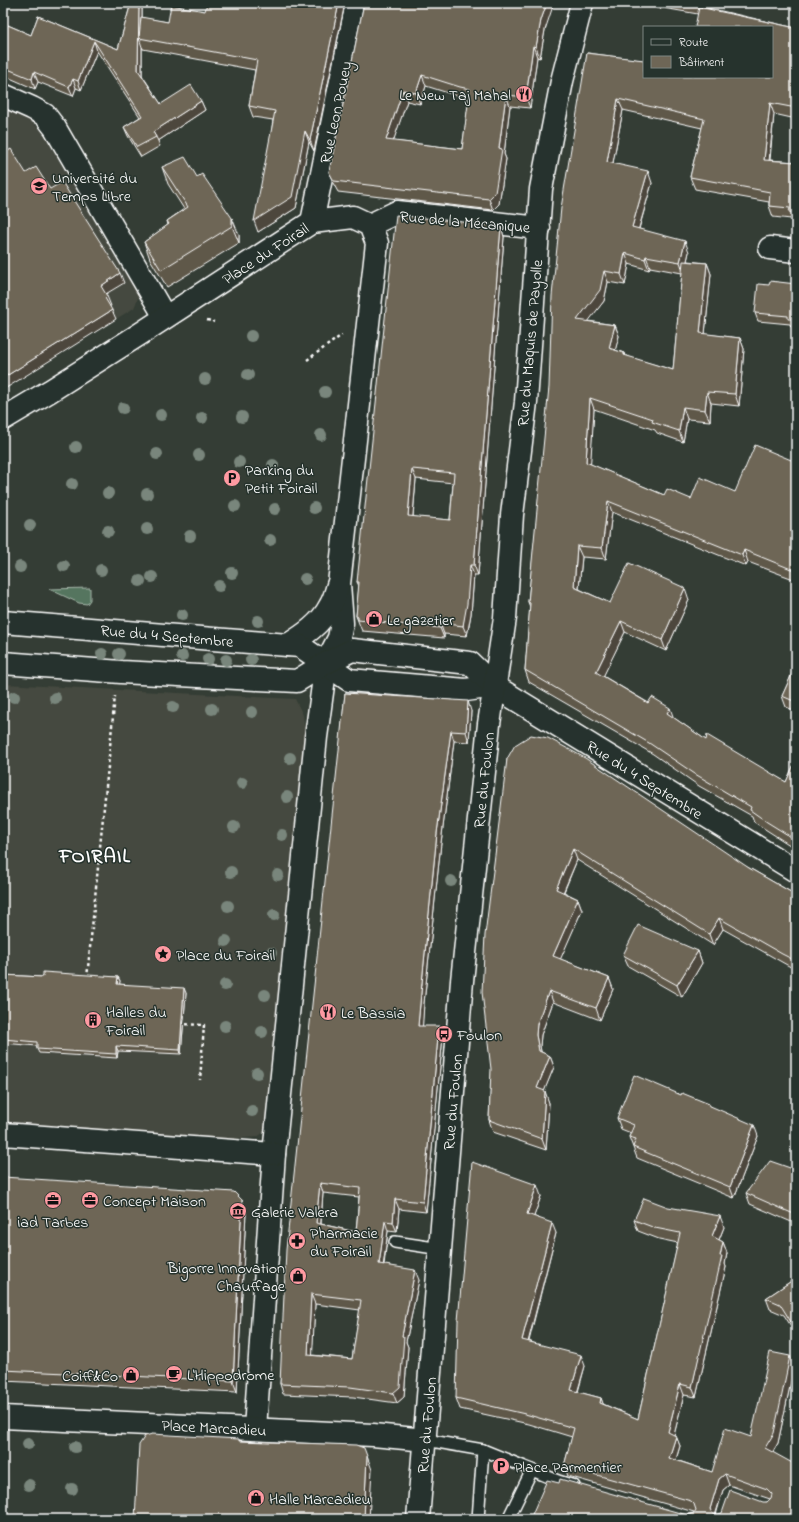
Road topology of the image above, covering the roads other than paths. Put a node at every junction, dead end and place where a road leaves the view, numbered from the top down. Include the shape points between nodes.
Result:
1 (358, 3) edge
2 (582, 3) edge
3 (3, 95) edge
4 (312, 222) junction
5 (370, 225) junction
6 (539, 228) junction
7 (770, 248) dead end
8 (796, 251) edge
9 (165, 317) junction
10 (3, 419) edge
11 (339, 584) junction
12 (3, 622) edge
13 (288, 645) junction
14 (3, 663) edge
15 (326, 664) junction
16 (494, 686) junction
17 (796, 871) edge
18 (3, 1134) edge
19 (274, 1154) junction
20 (395, 1242) dead end
21 (440, 1249) junction
22 (3, 1417) edge
23 (255, 1430) junction
24 (426, 1440) junction
25 (483, 1450) junction
26 (532, 1470) junction
27 (581, 1488) edge
28 (418, 1519) edge
29 (478, 1519) edge
30 (508, 1519) edge

1 - 4 street, Rue Leon Pouey
2 - 6 street, Rue du Maquis de Payolle via 562,81 541,190
3 - 9 street via 45,116 55,128
4 - 5 street, Place du Foirail via 353,217
4 - 9 street, Place du Foirail
5 - 6 street, Rue de la Mécanique via 397,212
5 - 11 street via 377,243
6 - 16 street, Rue du Maquis de Payolle via 526,402 512,514 505,618
7 - 8 street
9 - 10 street, Place du Foirail
11 - 13 street via 330,607 320,620 306,634
11 - 15 street via 342,623 339,638
12 - 13 street, Rue du 4 Septembre
13 - 15 street, Rue du 4 Septembre via 300,646
14 - 15 street, Rue du 4 Septembre via 297,681
15 - 16 street, Rue du 4 Septembre via 349,680 466,690
15 - 16 street, Rue du 4 Septembre via 352,650 470,664
15 - 19 street via 316,737
16 - 17 street, Rue du 4 Septembre
16 - 21 street, Rue du Foulon via 462,981
18 - 19 street
19 - 23 street
20 - 21 lane
21 - 24 street, Rue du Foulon
22 - 23 street, Place Marcadieu
23 - 24 street, Place Marcadieu
24 - 25 lane
24 - 28 street, Rue du Foulon
25 - 26 lane
25 - 29 lane
26 - 27 lane
26 - 30 lane

